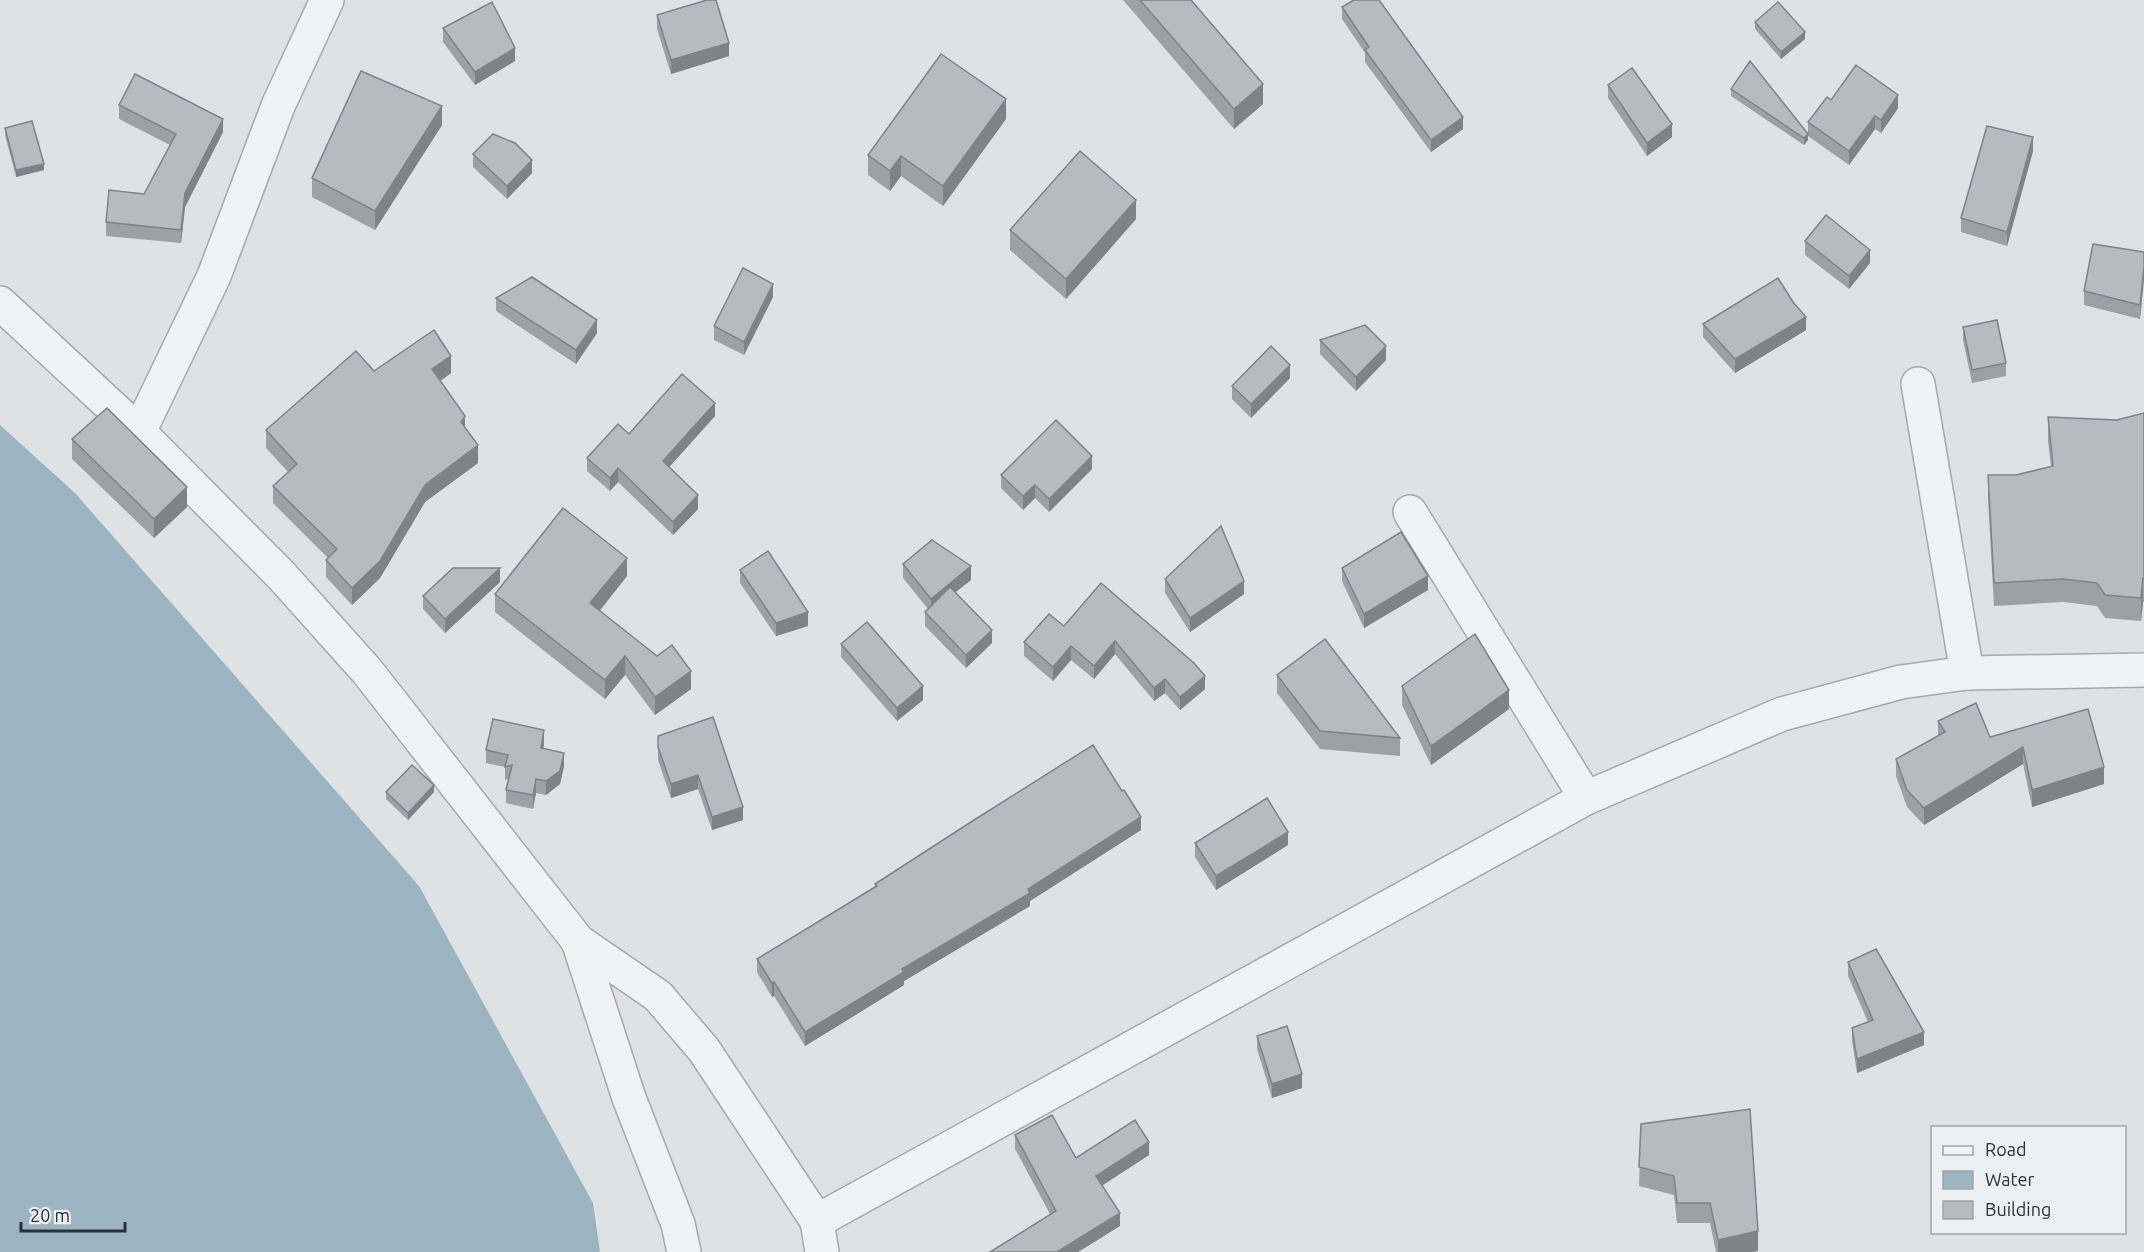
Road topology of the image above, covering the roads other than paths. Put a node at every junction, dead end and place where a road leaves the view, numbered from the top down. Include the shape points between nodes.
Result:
1 (327, 0) edge
2 (0, 303) edge
3 (1918, 384) dead end
4 (139, 432) junction
5 (1410, 512) dead end
6 (2144, 670) edge
7 (1967, 673) junction
8 (1586, 798) junction
9 (578, 941) junction
10 (819, 1236) edge
11 (684, 1252) edge

1 - 4 street via 278,106 214,276
2 - 4 street
3 - 7 street
4 - 9 street via 281,575 367,671
5 - 8 street
6 - 7 street
7 - 8 street via 1901,682 1782,714
8 - 10 street
9 - 10 street via 658,996 704,1050
9 - 11 street via 629,1098 678,1224

